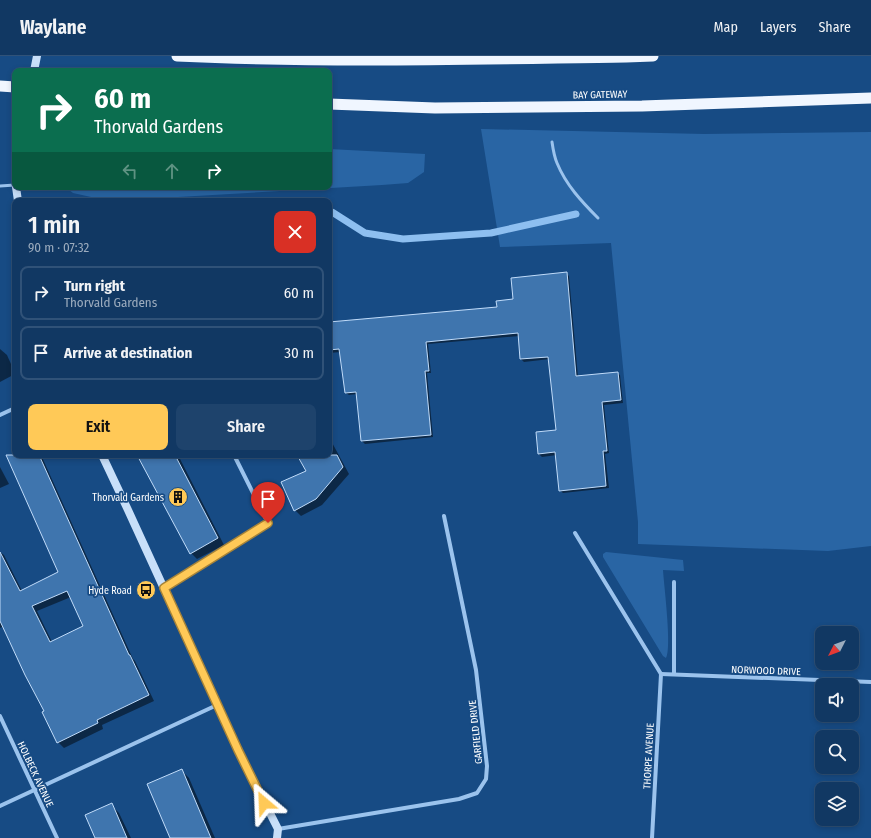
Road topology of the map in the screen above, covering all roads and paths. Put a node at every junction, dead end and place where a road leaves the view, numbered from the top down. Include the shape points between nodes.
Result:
1 (37, 56) edge
2 (178, 56) edge
3 (653, 56) edge
4 (35, 68) edge
5 (0, 86) edge
6 (12, 87) edge
7 (871, 98) edge
8 (332, 104) edge
9 (552, 142) dead end
10 (0, 186) edge
11 (12, 186) edge
12 (598, 218) dead end
13 (12, 409) edge
14 (0, 415) edge
15 (103, 458) edge
16 (236, 458) edge
17 (444, 516) dead end
18 (575, 533) dead end
19 (674, 582) dead end
20 (164, 588) junction
21 (661, 674) junction
22 (674, 674) junction
23 (871, 682) edge
24 (218, 705) junction
25 (0, 716) edge
26 (35, 790) junction
27 (0, 806) edge
28 (278, 829) junction
29 (57, 838) edge
30 (277, 838) edge
31 (652, 838) edge

1 - 4 main road
2 - 3 highway via 419,60
5 - 6 highway
7 - 8 highway, BAY GATEWAY via 626,106 435,108
9 - 12 lane via 556,162 566,181
10 - 11 lane
13 - 14 street
15 - 20 main road
16 - 20 street via 268,523
17 - 28 street, GARFIELD DRIVE via 476,670 487,766 486,779 477,793 459,799
18 - 21 street
19 - 22 street
20 - 24 main road
21 - 22 street, NORWOOD DRIVE
21 - 31 street, THORPE AVENUE
22 - 23 street, NORWOOD DRIVE
24 - 26 street
24 - 28 main road
25 - 26 street, HOLBECK AVENUE
26 - 27 street
26 - 29 street, HOLBECK AVENUE
28 - 30 main road

